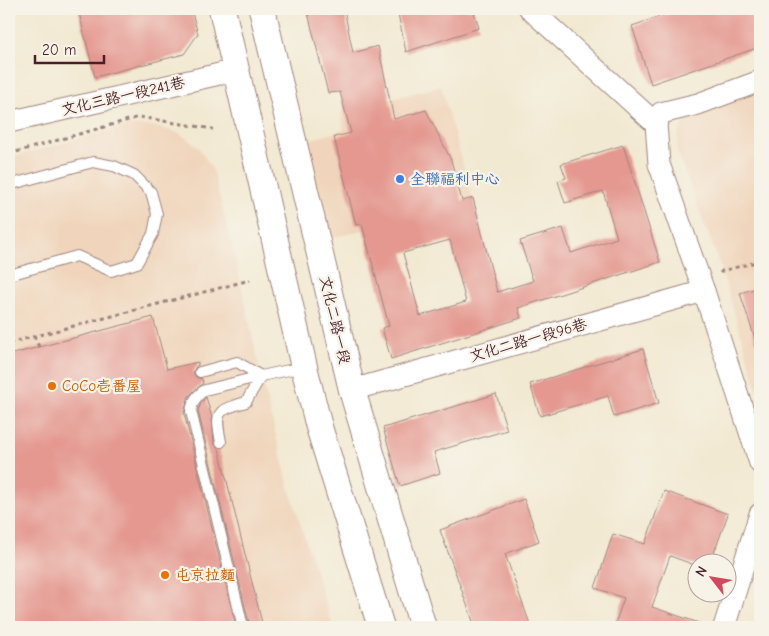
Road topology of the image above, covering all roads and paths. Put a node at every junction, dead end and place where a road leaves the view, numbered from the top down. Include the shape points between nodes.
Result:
1 (222, 9) edge
2 (262, 9) edge
3 (530, 9) edge
4 (237, 70) junction
5 (760, 81) edge
6 (9, 122) edge
7 (656, 124) junction
8 (213, 129) dead end
9 (9, 154) edge
10 (9, 185) edge
11 (760, 261) edge
12 (9, 275) edge
13 (250, 280) dead end
14 (704, 291) junction
15 (34, 336) junction
16 (9, 343) edge
17 (39, 347) dead end
18 (304, 366) junction
19 (200, 372) dead end
20 (260, 376) junction
21 (352, 390) junction
22 (221, 442) dead end
23 (760, 463) edge
24 (760, 514) edge
25 (243, 627) edge
26 (381, 627) edge
27 (423, 627) edge
28 (724, 627) edge

1 - 4 street
2 - 21 street, 文化二路一段
3 - 7 street
4 - 6 street, 文化三路一段241巷
4 - 18 street
5 - 7 street via 661,114
7 - 14 street via 660,164
8 - 9 path via 139,117
10 - 12 lane via 93,162 114,166 134,175 151,192 157,214 153,234 137,263 111,271 77,256
11 - 14 path via 722,271
13 - 15 path
14 - 21 street, 文化二路一段96巷
14 - 23 street
15 - 16 path
15 - 17 path
18 - 20 lane
18 - 26 street via 319,427
19 - 20 lane via 237,362
20 - 22 lane via 246,402 230,406 218,415
20 - 25 lane via 205,390 192,402 191,411
21 - 27 street, 文化二路一段
24 - 28 street

